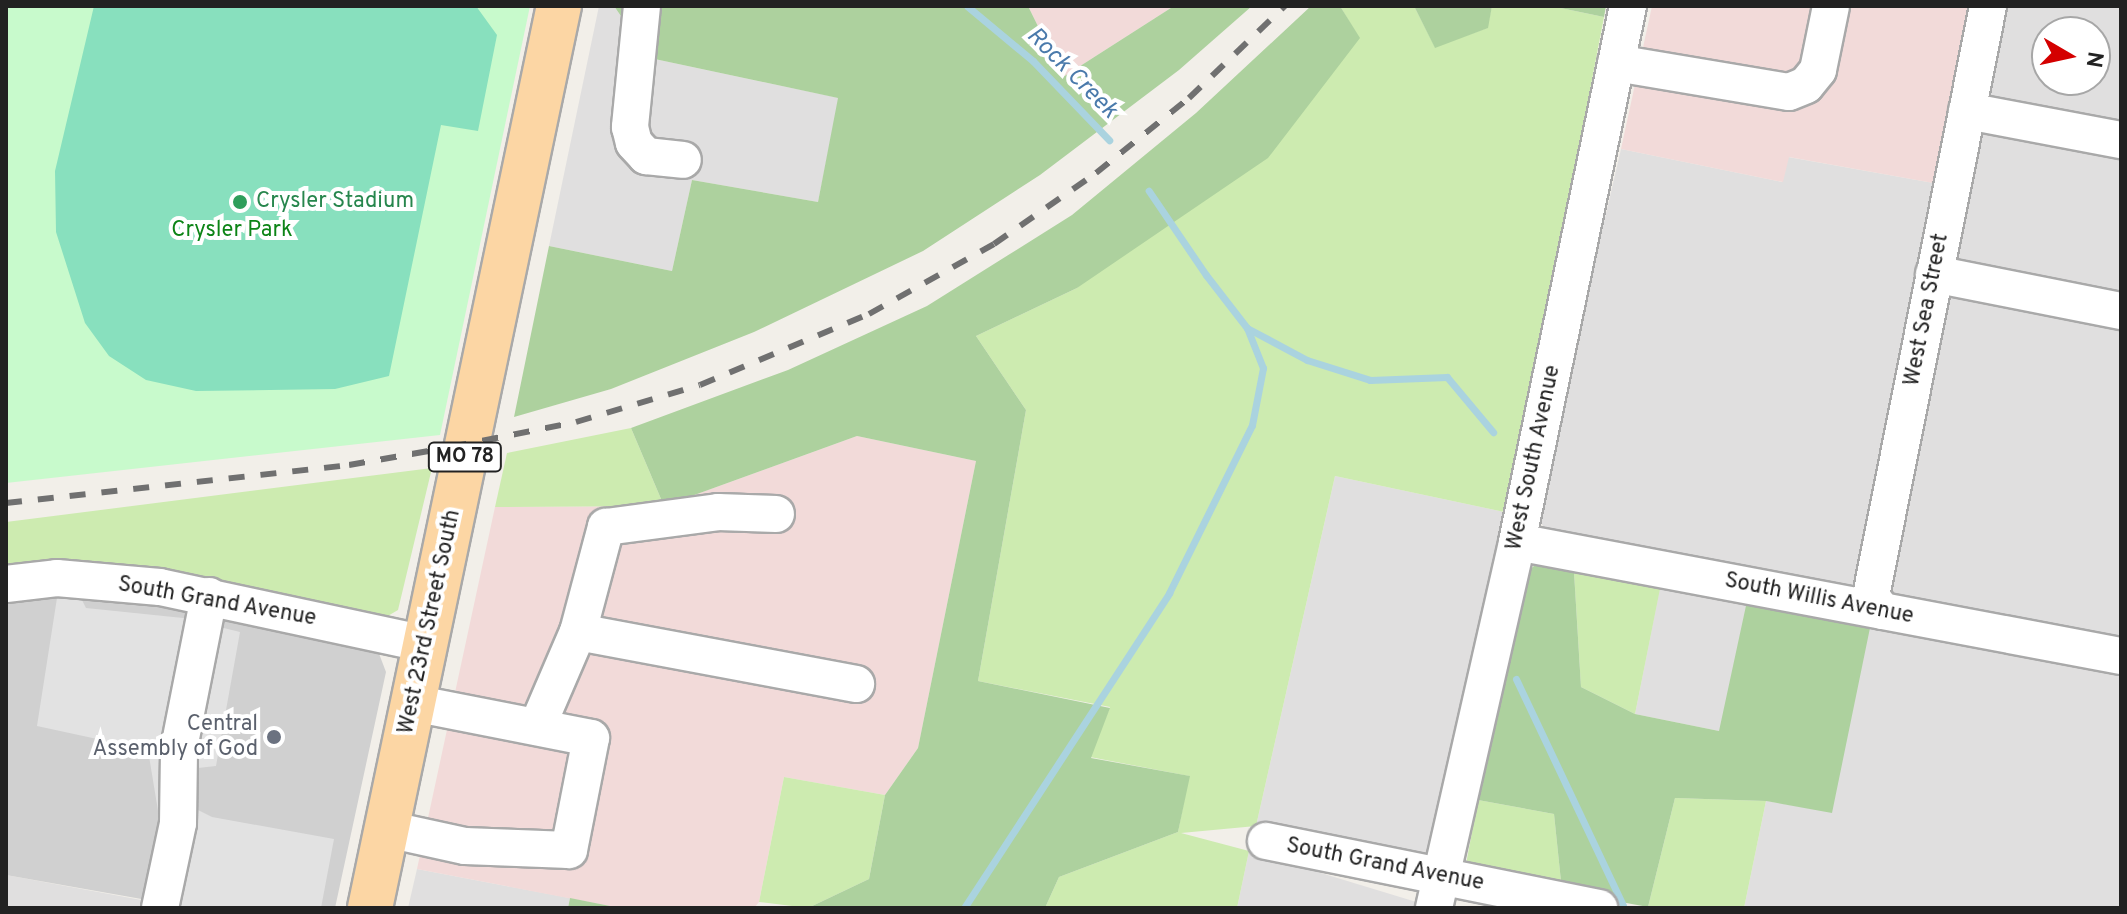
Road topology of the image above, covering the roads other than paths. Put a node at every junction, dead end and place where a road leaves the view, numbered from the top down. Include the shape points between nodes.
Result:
1 (559, 6) edge
2 (642, 6) edge
3 (1628, 6) edge
4 (1831, 6) edge
5 (1988, 6) edge
6 (1616, 63) junction
7 (1967, 111) junction
8 (2121, 140) edge
9 (683, 160) dead end
10 (1934, 274) junction
11 (2121, 311) edge
12 (776, 514) dead end
13 (1517, 542) junction
14 (6, 584) edge
15 (209, 596) junction
16 (1882, 611) junction
17 (578, 632) junction
18 (426, 644) junction
19 (2121, 656) edge
20 (856, 684) dead end
21 (413, 703) junction
22 (537, 727) junction
23 (387, 829) junction
24 (1266, 841) dead end
25 (1437, 892) edge
26 (160, 908) edge
27 (370, 908) edge
28 (1599, 908) edge

1 - 18 main road, West 23rd Street South / MO 78
2 - 9 street via 630,127 634,143 646,156
3 - 6 street, West South Avenue
4 - 6 street via 1818,70 1806,85 1789,92
5 - 7 street, West Sea Street
6 - 13 street, West South Avenue
7 - 8 street
7 - 10 street, West Sea Street
10 - 11 street
10 - 16 street, West Sea Street via 1871,596
12 - 17 street via 718,512 606,527
13 - 16 street, South Willis Avenue
13 - 25 street, West South Avenue
14 - 15 street, South Grand Avenue via 68,578
15 - 18 street, South Grand Avenue
15 - 26 street via 179,748 178,823
16 - 19 street, South Willis Avenue
17 - 20 street
17 - 22 street
18 - 21 main road, West 23rd Street South / MO 78
21 - 22 street
21 - 23 main road, West 23rd Street South / MO 78
22 - 23 street via 591,738 569,850 465,846
23 - 27 main road, West 23rd Street South / MO 78
24 - 25 street, South Grand Avenue via 1417,874
25 - 28 street, South Grand Avenue

